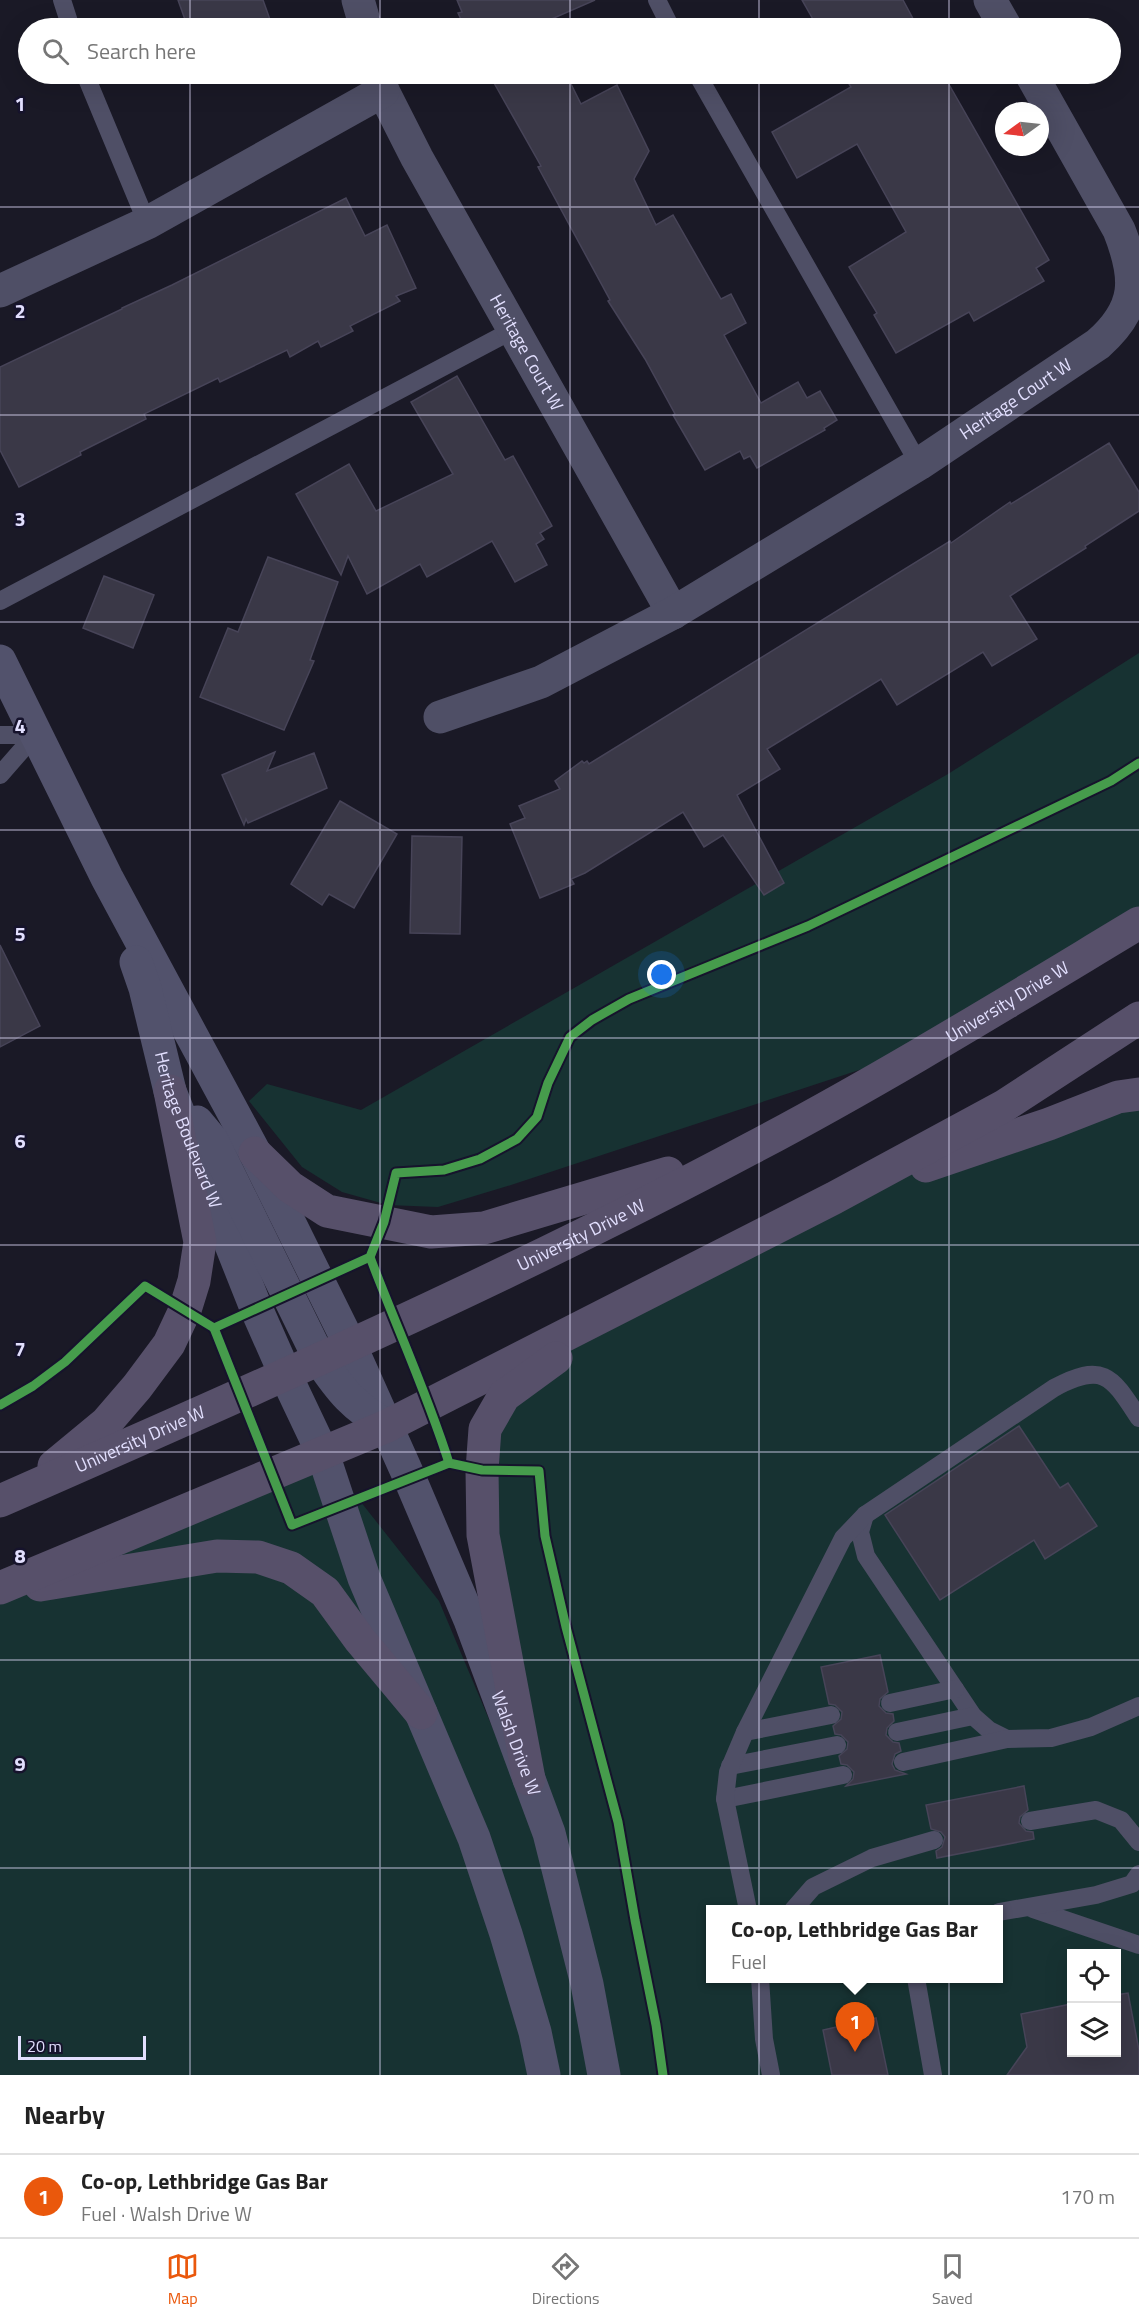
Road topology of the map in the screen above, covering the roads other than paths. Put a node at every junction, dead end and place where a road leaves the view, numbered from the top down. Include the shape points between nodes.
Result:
1 (62, 0) edge
2 (358, 0) edge
3 (657, 0) edge
4 (990, 0) edge
5 (67, 18) edge
6 (363, 18) edge
7 (667, 18) edge
8 (1000, 18) edge
9 (89, 84) edge
10 (378, 84) edge
11 (382, 84) edge
12 (703, 84) edge
13 (1037, 84) edge
14 (147, 223) junction
15 (0, 291) edge
16 (513, 330) junction
17 (919, 464) junction
18 (0, 601) edge
19 (673, 613) junction
20 (0, 661) edge
21 (440, 717) dead end
22 (0, 735) edge
23 (35, 735) junction
24 (0, 775) edge
25 (107, 878) junction
26 (1139, 923) edge
27 (1139, 1018) edge
28 (170, 1091) junction
29 (1139, 1094) edge
30 (751, 1149) junction
31 (255, 1153) junction
32 (834, 1197) junction
33 (642, 1295) junction
34 (351, 1347) junction
35 (320, 1360) junction
36 (285, 1376) junction
37 (1139, 1418) edge
38 (387, 1426) junction
39 (323, 1454) junction
40 (13, 1496) edge
41 (865, 1515) junction
42 (0, 1590) edge
43 (955, 1689) junction
44 (890, 1703) dead end
45 (1139, 1706) edge
46 (421, 1713) junction
47 (831, 1715) dead end
48 (973, 1716) junction
49 (745, 1732) junction
50 (897, 1732) dead end
51 (1007, 1739) junction
52 (837, 1745) dead end
53 (903, 1762) dead end
54 (730, 1766) junction
55 (843, 1775) dead end
56 (529, 1779) junction
57 (725, 1799) junction
58 (1030, 1821) dead end
59 (934, 1840) dead end
60 (1139, 1842) edge
61 (1139, 1874) edge
62 (747, 1905) edge
63 (797, 1905) edge
64 (1028, 1907) junction
65 (1003, 1911) edge
66 (1139, 1945) edge
67 (760, 1983) edge
68 (917, 1983) edge
69 (544, 2075) edge
70 (604, 2075) edge
71 (771, 2075) edge
72 (933, 2075) edge

1 - 5 lane
2 - 6 street
3 - 7 lane
4 - 8 street
9 - 14 lane
10 - 14 street, Heritage Court W
11 - 16 street, Heritage Court W via 417,158
12 - 17 lane
13 - 17 street, Heritage Court W via 1127,250 1132,291 1127,310 1116,328 1098,344
14 - 15 street, Heritage Court W
16 - 18 lane
16 - 19 street, Heritage Court W
17 - 19 street, Heritage Court W
19 - 21 street, Heritage Court W via 541,681
20 - 23 street, Heritage Boulevard W
22 - 23 lane
23 - 24 lane
23 - 25 street, Heritage Boulevard W
25 - 28 street, Heritage Boulevard W via 145,988
25 - 31 street, Heritage Boulevard W
26 - 30 main road, University Drive W via 941,1043
27 - 32 main road via 1004,1106
28 - 35 street via 212,1140
28 - 36 street, Heritage Boulevard W
28 - 40 main road via 200,1242 185,1310 169,1344 106,1423
29 - 32 main road via 1118,1097
30 - 31 main road via 484,1228 431,1232 327,1211 290,1187
30 - 34 main road, University Drive W
31 - 34 street, Heritage Boulevard W
32 - 33 main road
33 - 38 main road
33 - 56 main road via 504,1396 485,1429 483,1534
34 - 35 main road, University Drive W
34 - 38 street, Walsh Drive W
35 - 36 main road, University Drive W
35 - 38 street via 340,1390 363,1412
36 - 39 street, Heritage Boulevard W
36 - 40 main road, University Drive W
37 - 41 lane via 1119,1387 1105,1376 1075,1376
38 - 39 main road
38 - 56 street, Walsh Drive W via 470,1620
39 - 42 main road
39 - 46 street via 364,1578
41 - 43 lane via 860,1532 866,1556
41 - 49 lane via 843,1538
42 - 46 main road via 217,1556 258,1557 291,1568 325,1592
43 - 44 lane
43 - 48 lane
45 - 51 lane via 1091,1727 1051,1738
46 - 69 street via 474,1838 507,1934
47 - 49 lane
48 - 50 lane
48 - 51 lane
49 - 54 lane
51 - 53 lane
52 - 54 lane
54 - 57 lane
55 - 57 lane
56 - 70 street, Walsh Drive W via 549,1833 587,1984
57 - 62 lane
58 - 60 lane via 1096,1810 1121,1820
59 - 63 lane via 872,1857 813,1887
61 - 64 lane via 1132,1884 1096,1895
64 - 65 lane
64 - 66 lane
67 - 71 lane
68 - 72 lane

